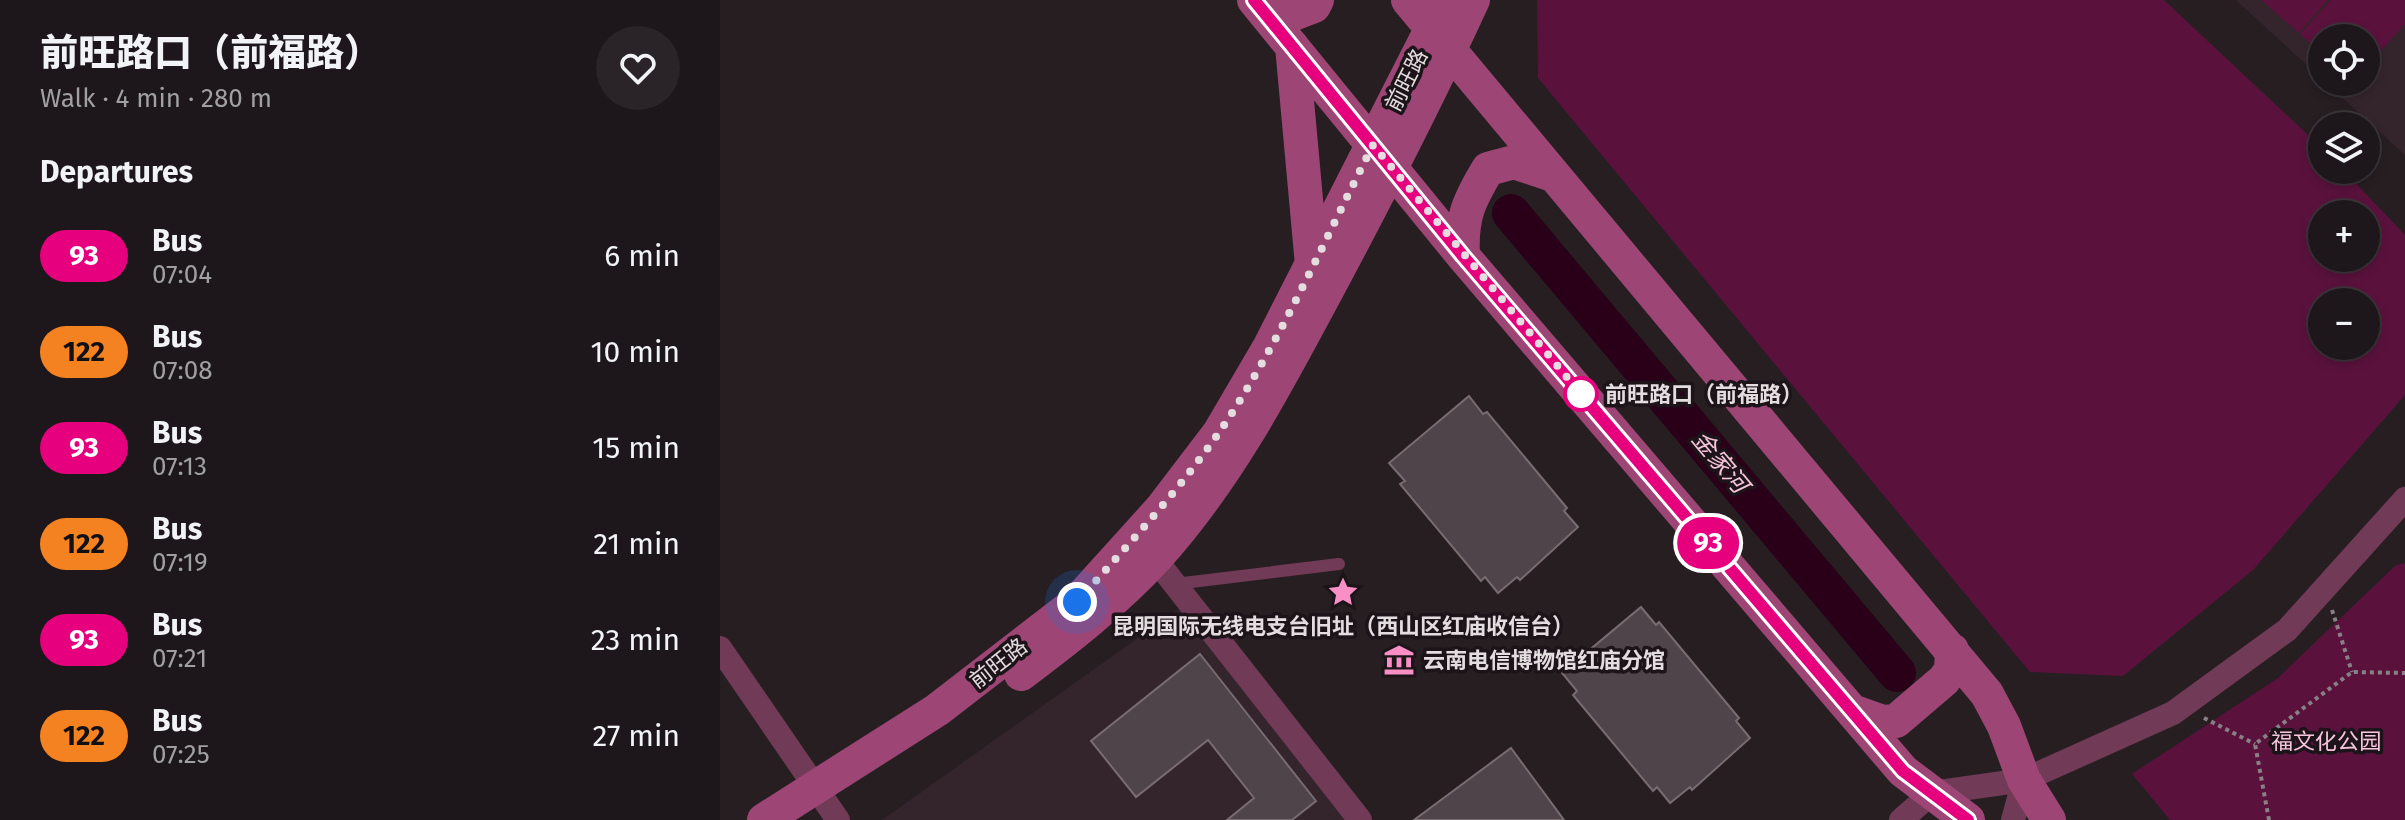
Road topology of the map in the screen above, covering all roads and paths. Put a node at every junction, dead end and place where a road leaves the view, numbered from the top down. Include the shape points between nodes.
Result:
1 (1317, 0) edge
2 (1408, 0) edge
3 (1473, 0) edge
4 (1258, 5) edge
5 (1443, 26) edge
6 (1292, 46) junction
7 (1383, 156) junction
8 (1554, 175) junction
9 (1463, 256) junction
10 (1312, 265) junction
11 (2405, 499) edge
12 (1339, 564) dead end
13 (1165, 572) junction
14 (2325, 588) junction
15 (720, 648) edge
16 (1952, 650) junction
17 (2352, 672) junction
18 (2405, 673) edge
19 (2181, 707) junction
20 (1852, 711) junction
21 (2255, 744) junction
22 (2024, 780) junction
23 (1932, 793) junction
24 (821, 808) edge
25 (764, 820) edge
26 (1360, 820) edge
27 (1901, 820) edge
28 (1968, 820) edge
29 (2013, 820) edge
30 (2049, 820) edge
31 (2269, 820) edge

1 - 4 street via 1293,14
2 - 5 street
3 - 5 street, 前旺路
4 - 6 street
5 - 7 street, 前旺路
5 - 8 street
6 - 7 street
6 - 10 street
7 - 9 street
7 - 10 street, 前旺路
7 - 13 street, 前旺路 via 1276,387
8 - 9 street via 1514,162 1488,169 1461,225
8 - 16 street
9 - 20 street
10 - 24 street, 前旺路 via 1219,433 1161,509 1077,602
11 - 14 street
12 - 13 lane
13 - 24 street, 前旺路 via 993,695
13 - 26 street
14 - 17 path
14 - 19 street via 2287,630
15 - 24 street
16 - 20 street via 1951,670 1944,680 1896,721
16 - 22 street via 1987,694
17 - 18 path
17 - 21 path
19 - 21 path
19 - 22 street
20 - 23 street via 1903,771
21 - 31 path
22 - 23 street
22 - 29 street
22 - 30 street
23 - 27 street
23 - 28 street
24 - 25 street, 前旺路

